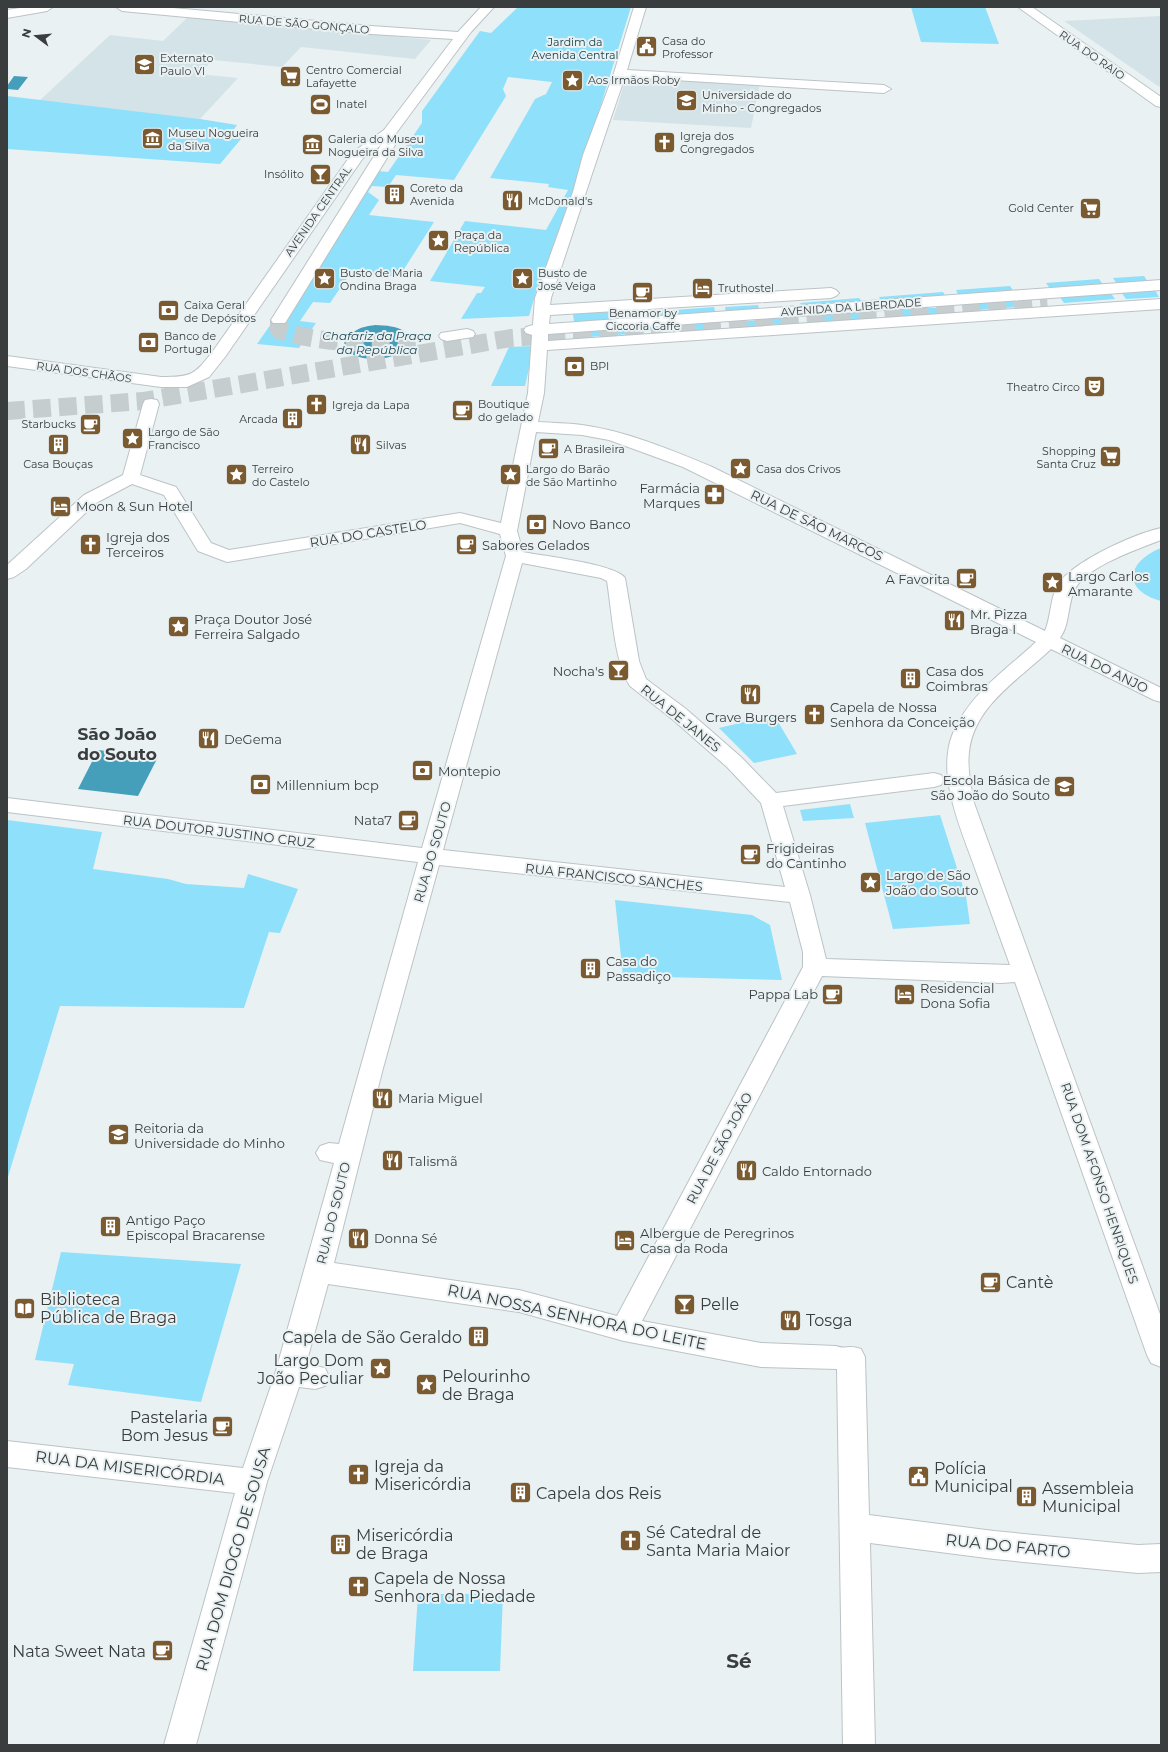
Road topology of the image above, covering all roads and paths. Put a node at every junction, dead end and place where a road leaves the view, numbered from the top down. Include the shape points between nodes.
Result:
1 (47, 7) edge
2 (122, 7) edge
3 (488, 7) edge
4 (640, 7) edge
5 (1024, 7) edge
6 (7, 14) edge
7 (462, 36) junction
8 (620, 73) junction
9 (884, 89) dead end
10 (1161, 103) edge
11 (389, 133) junction
12 (1161, 271) edge
13 (1106, 275) junction
14 (1023, 280) junction
15 (1000, 282) dead end
16 (947, 285) dead end
17 (1161, 285) edge
18 (1116, 288) junction
19 (869, 290) dead end
20 (846, 292) dead end
21 (1032, 294) junction
22 (792, 295) junction
23 (955, 299) junction
24 (717, 300) junction
25 (642, 305) junction
26 (878, 305) junction
27 (1127, 306) junction
28 (1155, 308) edge
29 (542, 310) junction
30 (801, 310) junction
31 (1042, 312) junction
32 (722, 316) junction
33 (964, 317) junction
34 (279, 320) dead end
35 (646, 321) junction
36 (886, 322) junction
37 (808, 328) junction
38 (726, 333) junction
39 (467, 334) dead end
40 (538, 335) junction
41 (447, 336) dead end
42 (649, 339) junction
43 (7, 361) edge
44 (161, 382) joint
45 (151, 404) dead end
46 (529, 427) junction
47 (131, 478) junction
48 (508, 531) junction
49 (1161, 533) edge
50 (515, 553) junction
51 (7, 573) edge
52 (1048, 641) junction
53 (1161, 696) edge
54 (934, 780) dead end
55 (7, 804) edge
56 (773, 807) junction
57 (430, 856) junction
58 (799, 895) junction
59 (814, 960) junction
60 (1025, 972) junction
61 (318, 1272) junction
62 (624, 1329) junction
63 (1161, 1355) edge
64 (7, 1454) edge
65 (253, 1482) junction
66 (855, 1527) junction
67 (1161, 1558) edge
68 (180, 1745) edge
69 (859, 1745) edge

1 - 6 street
2 - 7 street, RUA DE SÃO GONÇALO
3 - 7 street, AVENIDA CENTRAL
4 - 8 street
5 - 10 street, RUA DO RAIO
7 - 11 street, AVENIDA CENTRAL
8 - 9 street
8 - 29 street via 590,154 543,298
11 - 34 street via 388,144
11 - 44 street, AVENIDA CENTRAL via 358,155 219,354 202,374 187,382
12 - 13 street
13 - 14 street
13 - 18 street
14 - 15 street
14 - 21 street
16 - 23 street
17 - 18 street, AVENIDA DA LIBERDADE
18 - 21 street, AVENIDA DA LIBERDADE
18 - 27 street
19 - 26 street
20 - 22 street
21 - 23 street, AVENIDA DA LIBERDADE
21 - 31 street
22 - 24 street
22 - 30 street
23 - 26 street, AVENIDA DA LIBERDADE
23 - 33 street
24 - 25 street
24 - 32 street
25 - 29 street
25 - 35 street
26 - 30 street, AVENIDA DA LIBERDADE
26 - 36 street
27 - 28 street
27 - 31 street
29 - 40 street
30 - 32 street, AVENIDA DA LIBERDADE
30 - 37 street
31 - 33 street
32 - 35 street, AVENIDA DA LIBERDADE
32 - 38 street
33 - 36 street
35 - 40 street, AVENIDA DA LIBERDADE
35 - 42 street
36 - 37 street
37 - 38 street
38 - 42 street
39 - 41 street
40 - 42 street
40 - 46 street via 536,393
43 - 44 street, RUA DOS CHÃOS
45 - 47 street
46 - 48 street
46 - 52 street, RUA DE SÃO MARCOS via 581,430 621,438 660,451 704,470
47 - 48 street, RUA DO CASTELO via 170,491 184,510 204,547 223,561 460,518
47 - 51 street via 90,499 19,565
48 - 50 street
49 - 52 street via 1100,561 1074,579 1063,595 1058,625
50 - 56 street, RUA DE JANES via 606,573 616,578 629,661 637,682 679,714 734,762
50 - 57 street, RUA DO SOUTO
52 - 53 street, RUA DO ANJO
52 - 60 street, RUA DOM AFONSO HENRIQUES via 989,695 972,718 960,743 958,778 963,803
54 - 56 street
55 - 57 street, RUA DOUTOR JUSTINO CRUZ
56 - 58 street
57 - 58 street, RUA FRANCISCO SANCHES
57 - 61 street, RUA DO SOUTO via 338,1154
58 - 59 street
59 - 60 street via 1001,975
59 - 62 street, RUA DE SÃO JOÃO
60 - 63 street, RUA DOM AFONSO HENRIQUES
61 - 62 street, RUA NOSSA SENHORA DO LEITE via 519,1301
61 - 65 street, RUA DOM DIOGO DE SOUSA via 302,1376
62 - 66 street, RUA NOSSA SENHORA DO LEITE via 761,1355 844,1357
64 - 65 street, RUA DA MISERICÓRDIA
65 - 68 street, RUA DOM DIOGO DE SOUSA
66 - 67 street, RUA DO FARTO via 994,1546 1138,1559
66 - 69 street

